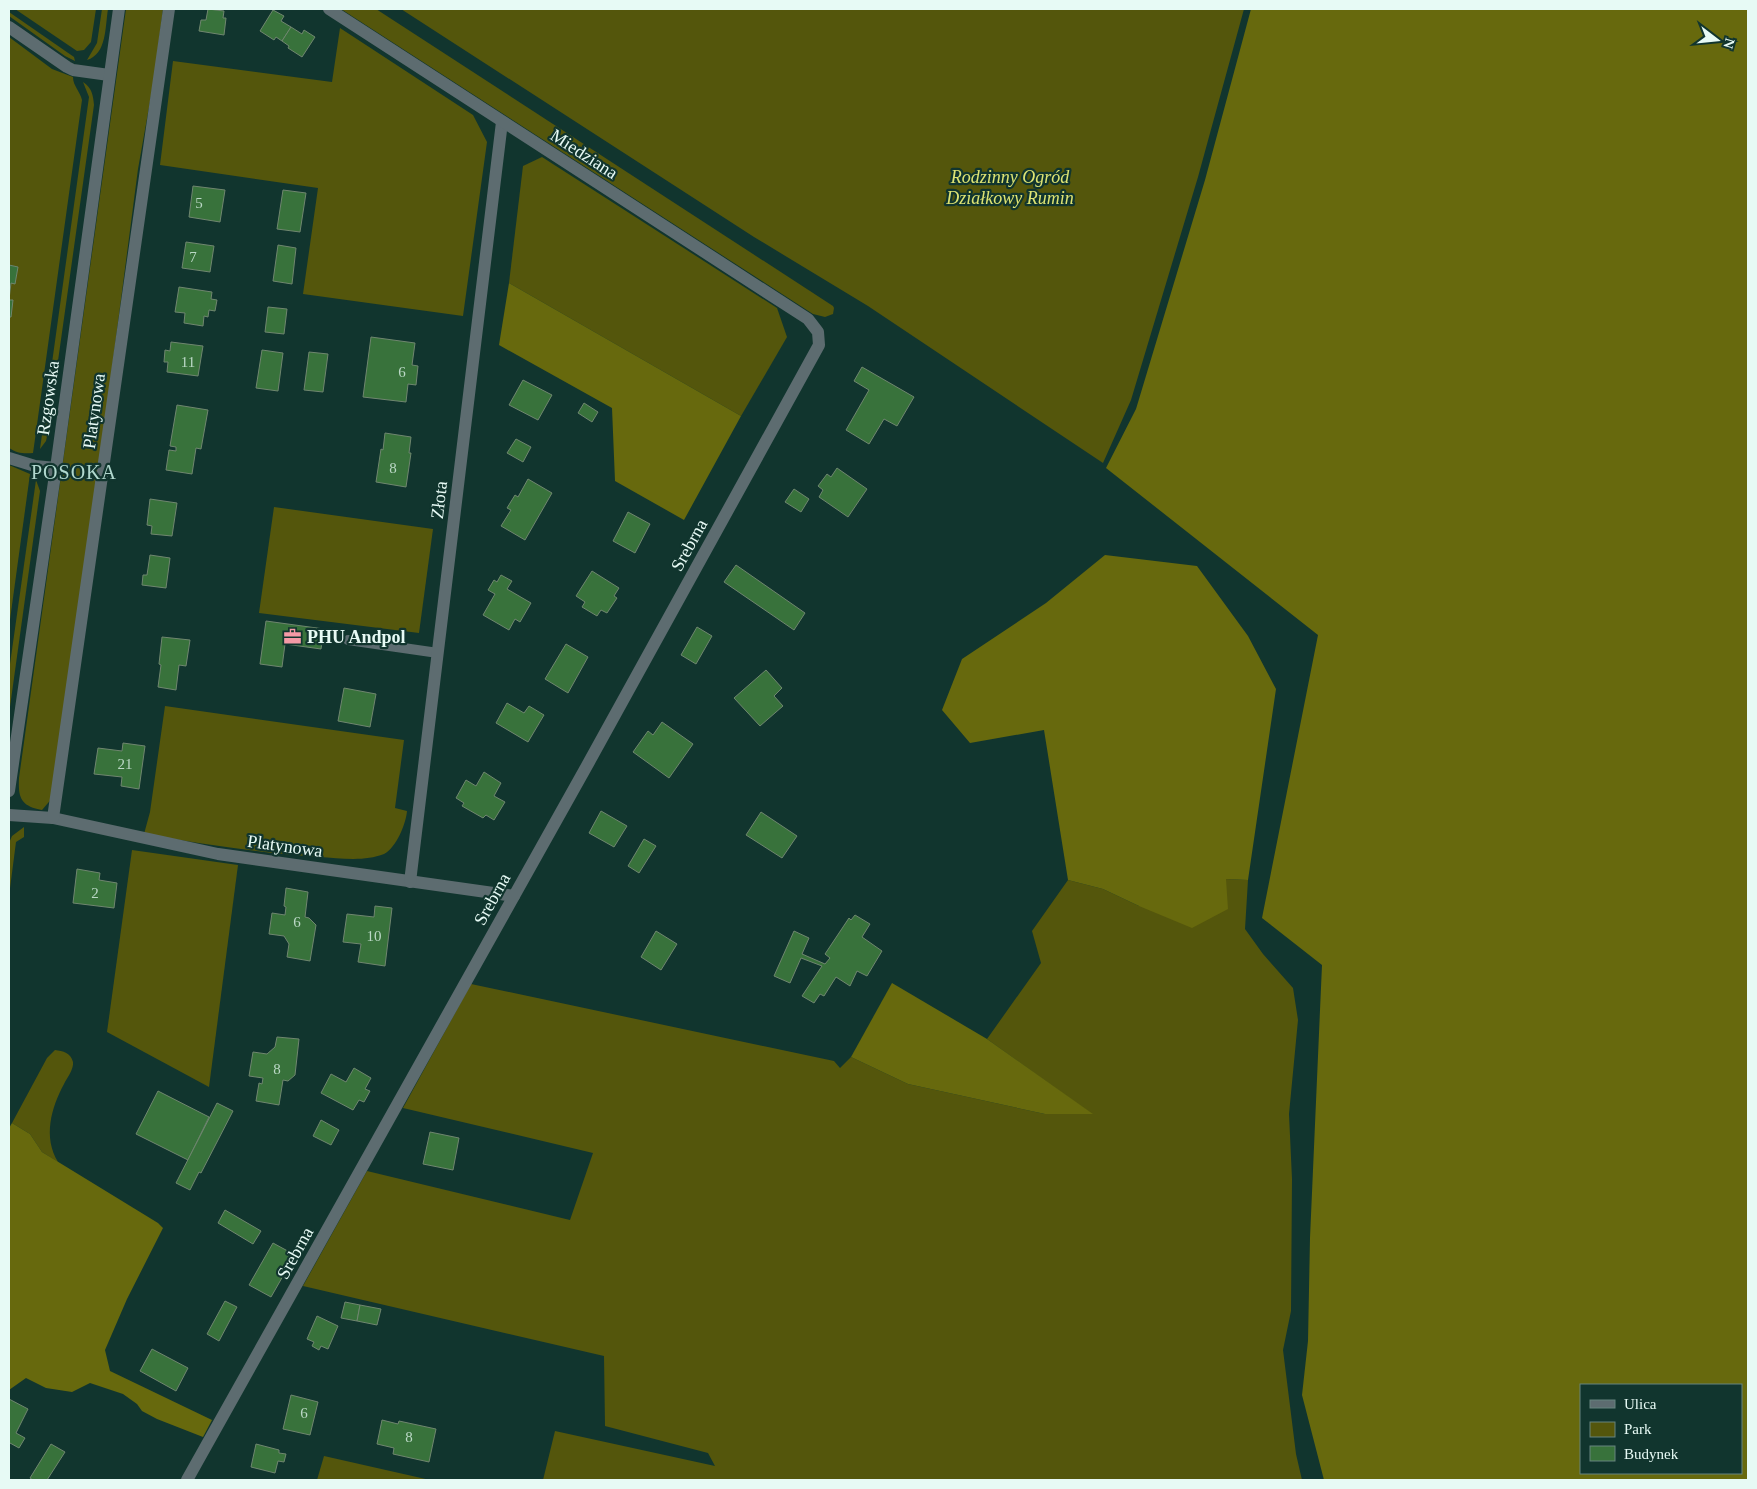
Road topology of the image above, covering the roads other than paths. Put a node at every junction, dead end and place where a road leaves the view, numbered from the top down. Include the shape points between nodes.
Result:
1 (119, 9) edge
2 (169, 9) edge
3 (329, 9) edge
4 (9, 28) edge
5 (110, 74) junction
6 (502, 122) junction
7 (818, 332) joint
8 (9, 458) edge
9 (56, 468) junction
10 (348, 640) dead end
11 (438, 652) junction
12 (9, 791) edge
13 (9, 815) edge
14 (53, 818) junction
15 (410, 882) junction
16 (514, 896) junction
17 (187, 1480) edge

1 - 5 street, Rzgowska
2 - 14 street, Platynowa
3 - 6 street, Miedziana
4 - 5 street via 67,67
5 - 9 street, Rzgowska
6 - 7 street, Miedziana via 808,320
6 - 11 street, Złota
7 - 16 street, Srebrna via 819,345
8 - 9 street
9 - 12 street, Rzgowska
10 - 11 lane
11 - 15 street, Złota
13 - 14 street, Platynowa
14 - 15 street, Platynowa via 218,854
15 - 16 street, Platynowa
16 - 17 street, Srebrna

